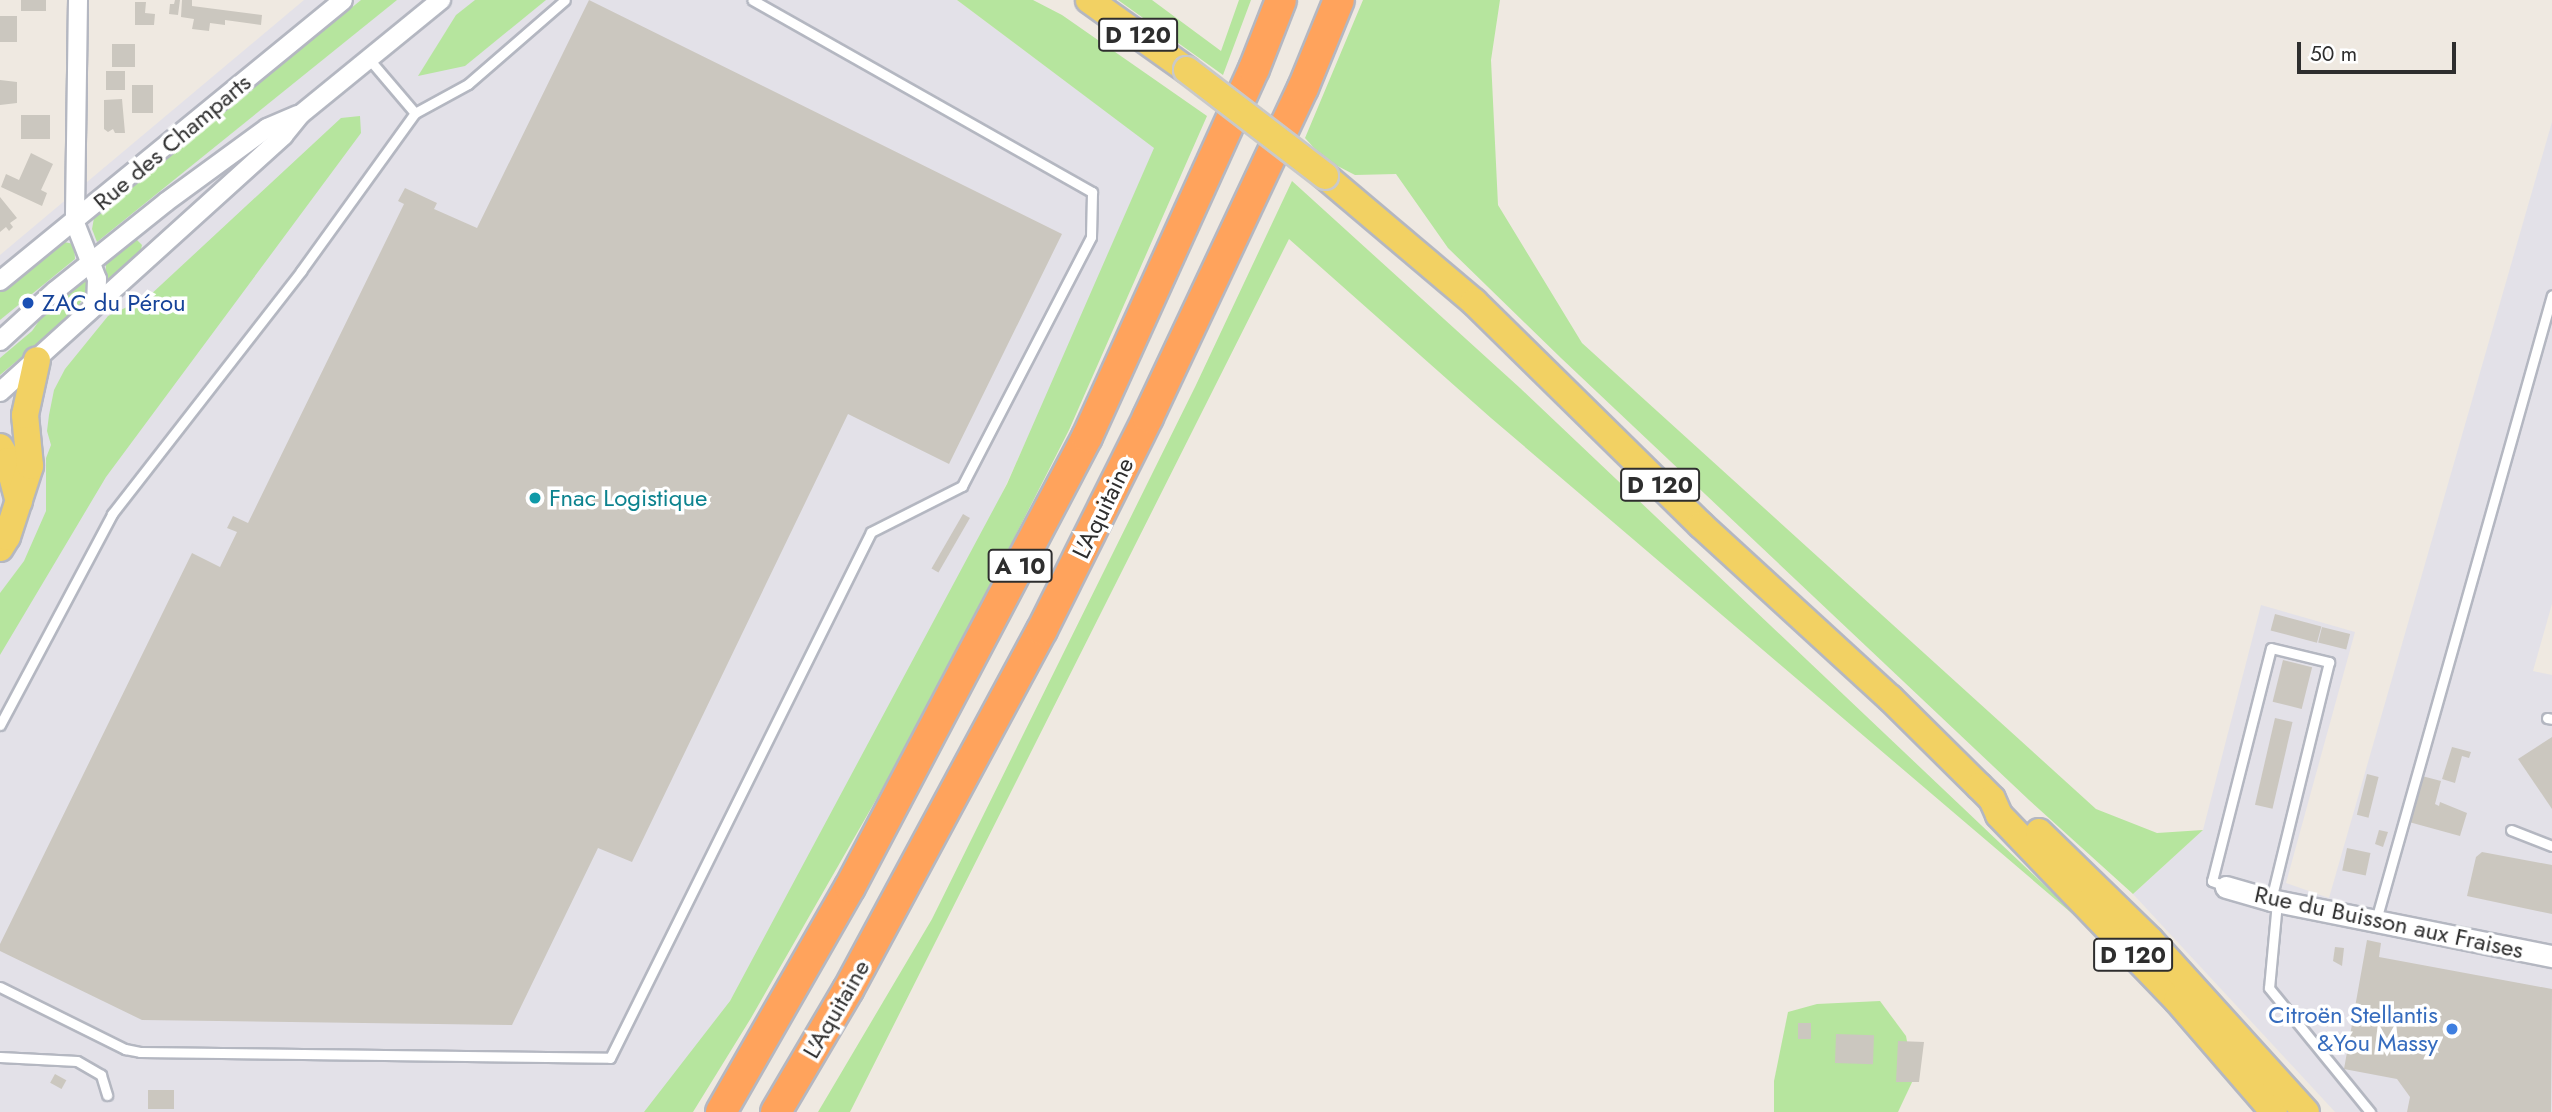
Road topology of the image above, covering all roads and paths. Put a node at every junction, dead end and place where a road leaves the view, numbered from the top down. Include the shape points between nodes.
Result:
1 (78, 0) edge
2 (343, 0) edge
3 (441, 0) edge
4 (565, 0) edge
5 (753, 0) edge
6 (1089, 0) edge
7 (1281, 0) edge
8 (1339, 0) edge
9 (325, 7) edge
10 (369, 59) junction
11 (415, 113) junction
12 (301, 114) junction
13 (75, 223) junction
14 (92, 262) junction
15 (0, 281) edge
16 (2552, 295) edge
17 (96, 302) junction
18 (0, 341) edge
19 (37, 360) junction
20 (0, 392) edge
21 (0, 447) edge
22 (19, 504) junction
23 (0, 548) edge
24 (0, 725) edge
25 (1992, 799) junction
26 (2511, 830) dead end
27 (2552, 846) edge
28 (2227, 887) joint
29 (2274, 900) junction
30 (2376, 922) junction
31 (2552, 956) edge
32 (0, 987) edge
33 (0, 1057) edge
34 (107, 1095) dead end
35 (721, 1112) edge
36 (776, 1112) edge
37 (2274, 1112) edge
38 (2306, 1112) edge
39 (2370, 1112) edge

1 - 13 street
2 - 9 street, Rue des Champarts
3 - 10 street, Rue des Champarts
4 - 11 lane via 468,84
5 - 32 lane via 1092,192 1091,237 962,486 872,532 610,1058 140,1052 125,1049
6 - 25 main road, D 120, bridge via 1325,176 1474,302 1701,525
7 - 35 highway, L'Aquitaine / A 10 via 1087,437 850,887
8 - 36 highway, L'Aquitaine / A 10 via 1303,88 1148,417 1048,617 848,990
9 - 13 street, Rue des Champarts
10 - 11 lane
10 - 12 street, Rue des Champarts
11 - 24 lane via 301,271 112,514
12 - 14 street, Rue des Champarts via 267,128
12 - 17 street, Rue des Champarts via 283,136
13 - 14 street
13 - 15 street, Rue des Champarts
14 - 17 street
14 - 18 street, Rue des Champarts
16 - 30 lane
17 - 19 street, Rue des Champarts
19 - 20 street, Rue des Champarts
19 - 22 main road via 25,415 30,466
21 - 22 main road
22 - 23 main road
25 - 37 main road, D 120 via 1999,815 2176,1000
25 - 38 main road, D 120 via 2012,807 2150,940
26 - 27 lane
28 - 29 street, Rue du Buisson aux Fraises
28 - 29 lane via 2212,881 2271,648 2329,662
29 - 30 street, Rue du Buisson aux Fraises
29 - 39 lane via 2269,988
30 - 31 street, Rue du Buisson aux Fraises
33 - 34 lane via 77,1061 100,1075

